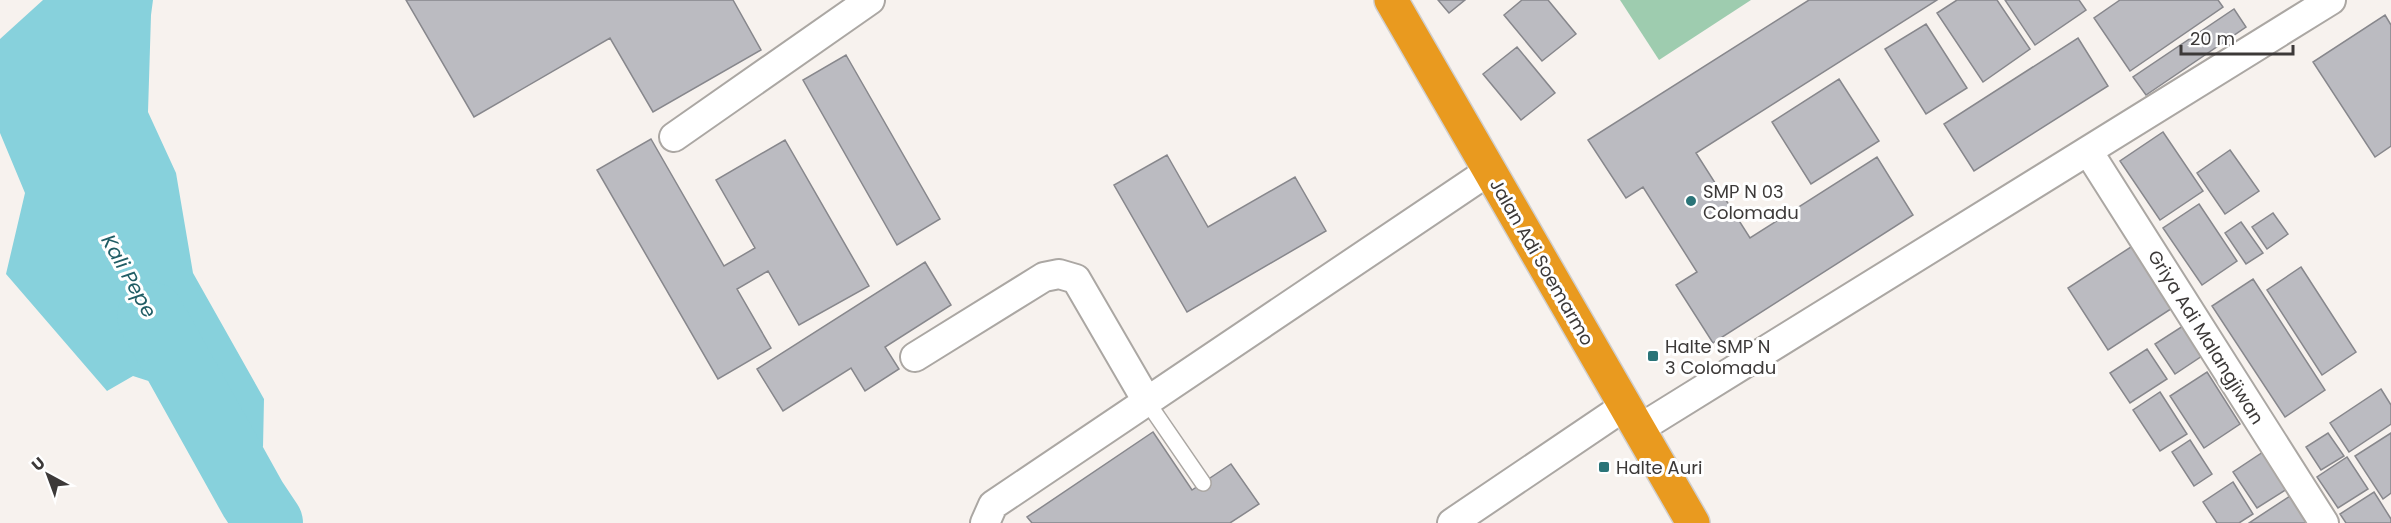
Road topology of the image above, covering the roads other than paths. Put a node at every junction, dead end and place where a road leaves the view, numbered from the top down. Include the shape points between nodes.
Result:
1 (870, 0) edge
2 (1391, 0) edge
3 (2331, 0) edge
4 (674, 137) dead end
5 (2088, 151) junction
6 (1489, 171) junction
7 (915, 357) dead end
8 (1148, 403) junction
9 (1632, 418) junction
10 (1203, 483) dead end
11 (985, 523) edge
12 (1452, 523) edge
13 (1693, 523) edge
14 (2324, 523) edge

1 - 4 street
2 - 6 highway, Jalan Adi Soemarmo
3 - 5 street
5 - 9 street
5 - 14 street, Griya Adi Malangjiwan
6 - 8 street
6 - 9 highway, Jalan Adi Soemarmo
7 - 8 street via 1044,277 1059,274 1076,279
8 - 10 lane
8 - 11 street via 993,506
9 - 12 street
9 - 13 highway, Jalan Adi Soemarmo

